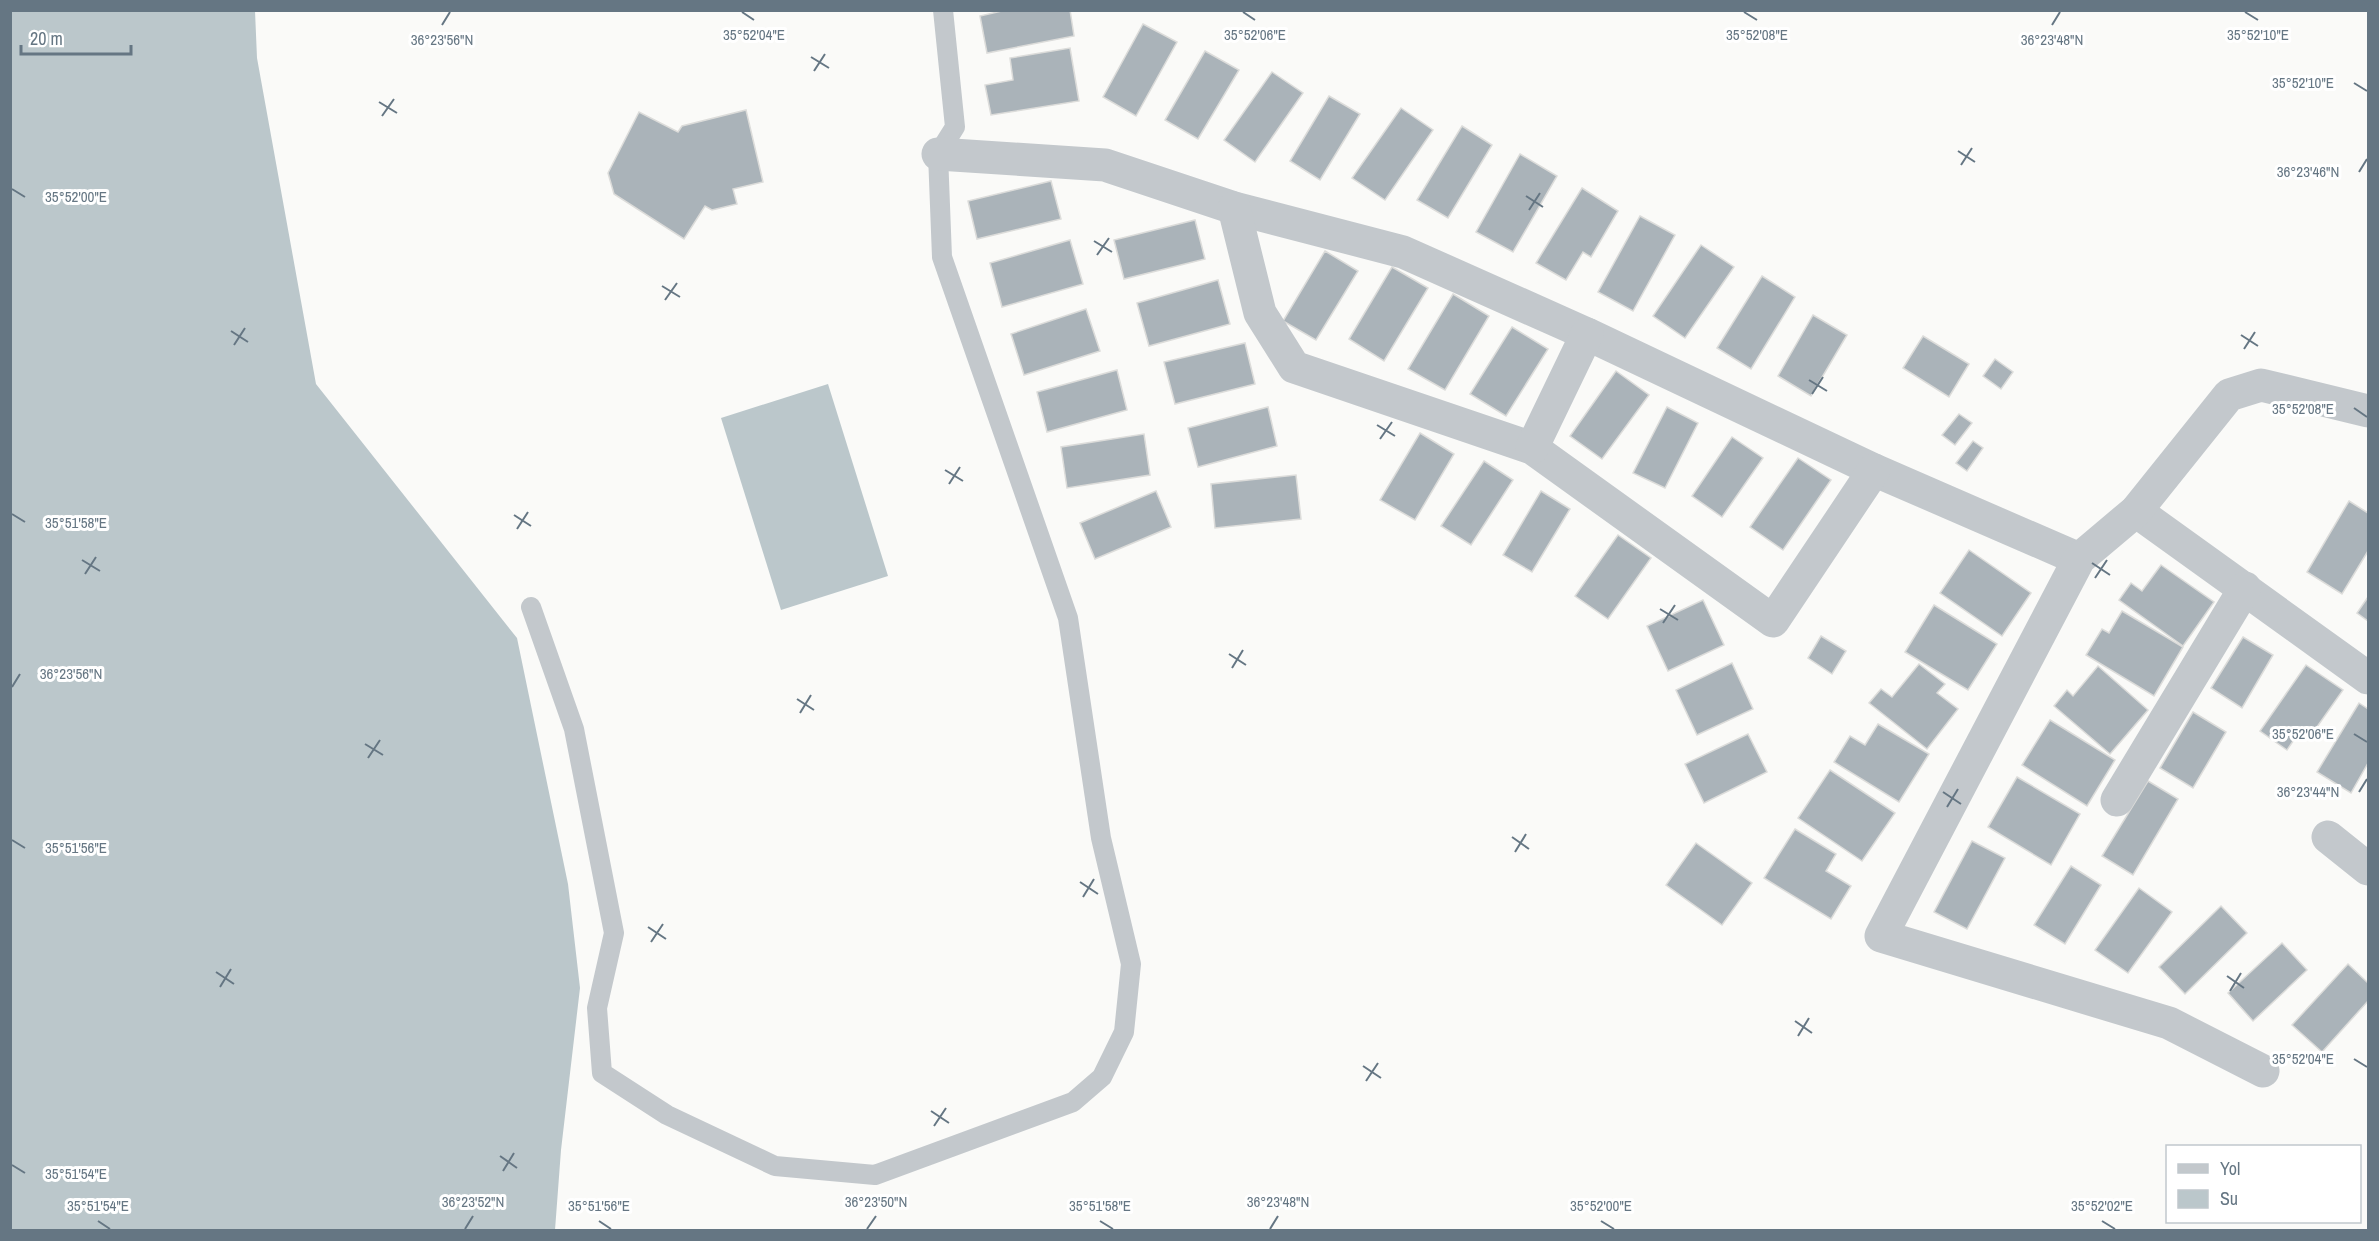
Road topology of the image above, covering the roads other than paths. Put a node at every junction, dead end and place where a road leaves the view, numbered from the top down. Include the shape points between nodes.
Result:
1 (943, 10) edge
2 (938, 154) junction
3 (1234, 208) junction
4 (1587, 334) junction
5 (2368, 411) edge
6 (1532, 448) junction
7 (1874, 470) junction
8 (2136, 511) junction
9 (2079, 559) junction
10 (2245, 588) junction
11 (531, 607) dead end
12 (2368, 678) edge
13 (2117, 800) dead end
14 (2328, 837) dead end
15 (2368, 869) edge
16 (2263, 1071) dead end

1 - 2 lane via 955,127
2 - 3 street via 1105,165
2 - 11 lane via 942,257 1068,618 1101,838 1131,964 1124,1032 1102,1077 1073,1102 875,1175 775,1166 667,1115 602,1073 597,1008 614,933 574,729
3 - 4 street via 1403,252
3 - 6 street via 1260,313 1294,367
4 - 6 street
4 - 7 street
5 - 8 street via 2261,385 2229,395
6 - 7 street via 1773,621
7 - 9 street
8 - 9 street
8 - 10 street
9 - 16 street via 1881,936 2169,1023
10 - 12 street
10 - 13 street
14 - 15 street

